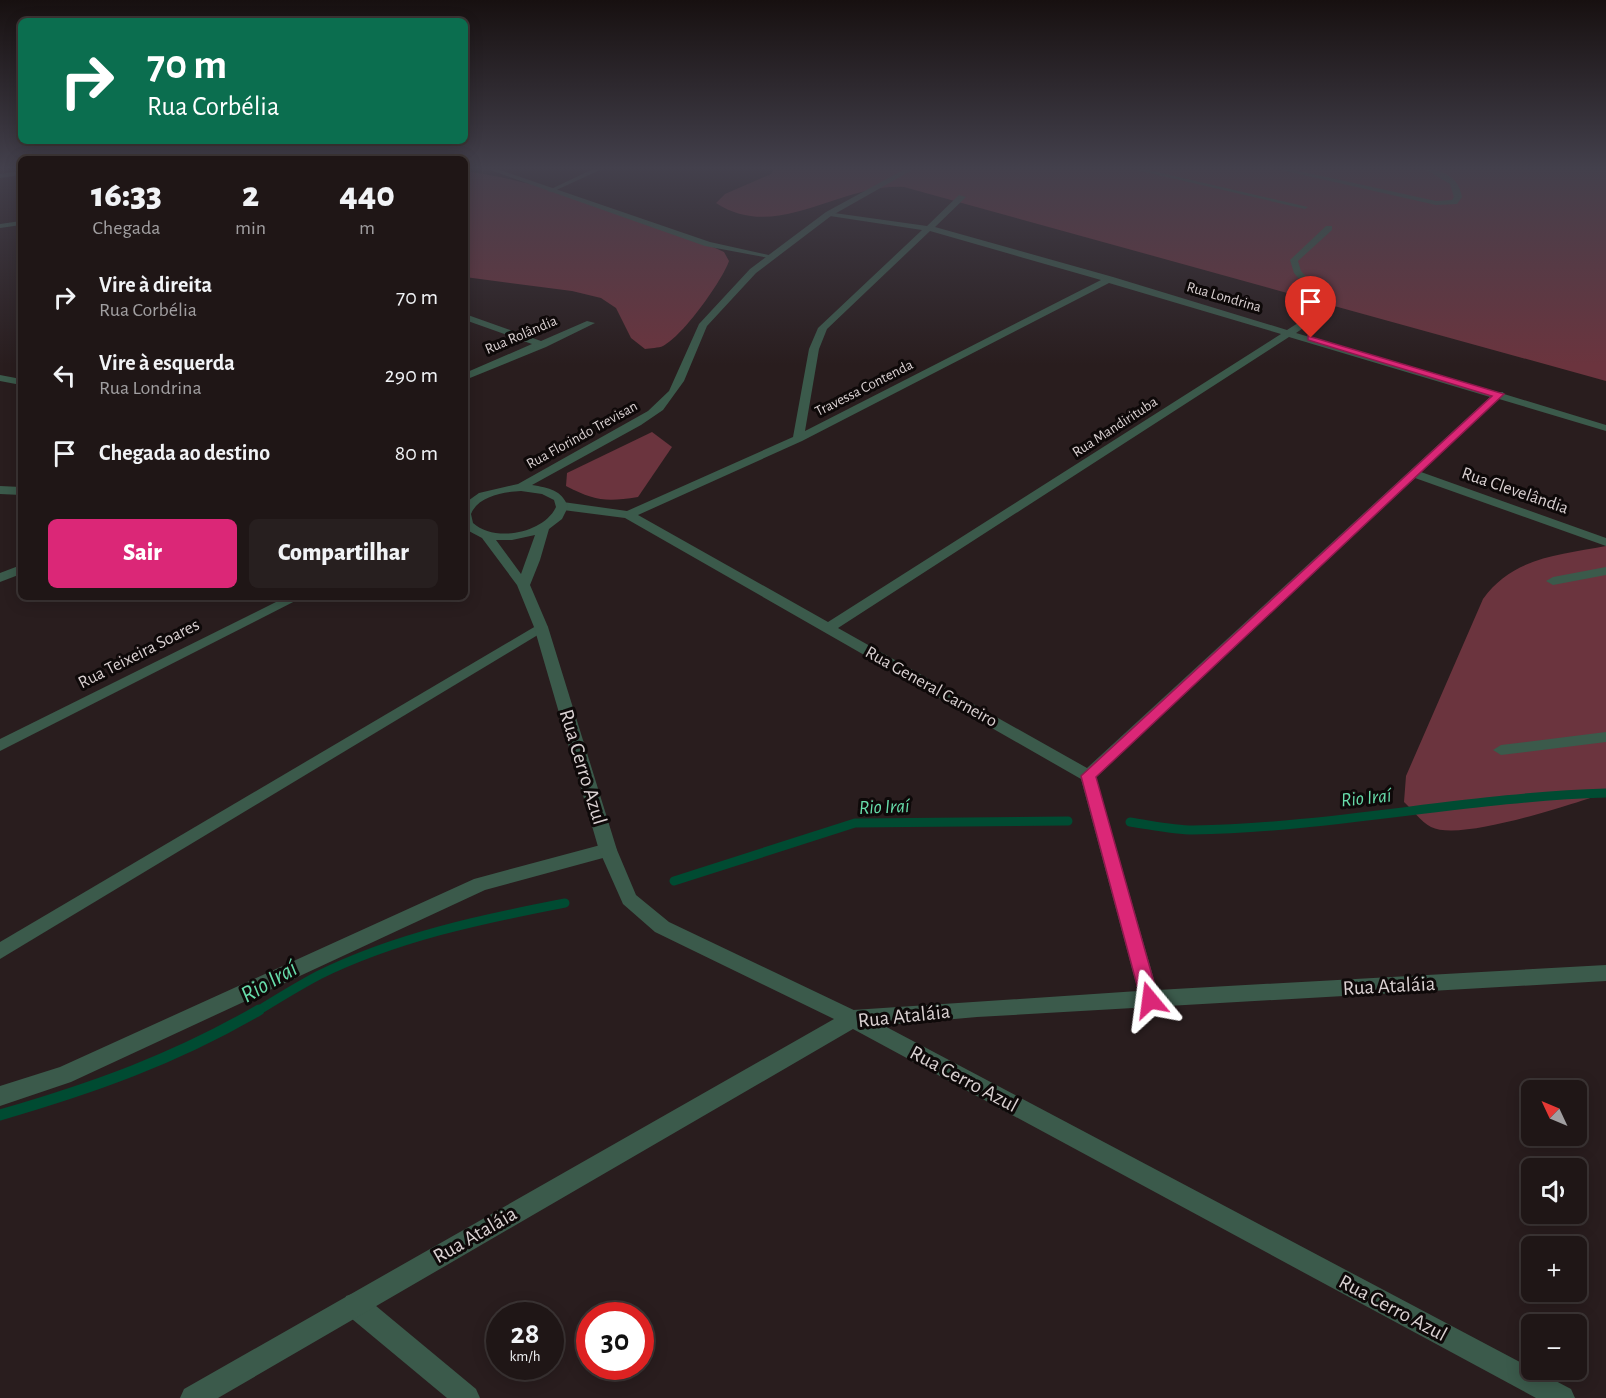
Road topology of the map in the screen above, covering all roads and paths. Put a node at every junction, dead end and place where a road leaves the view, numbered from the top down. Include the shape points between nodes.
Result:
1 (679, 234) edge
2 (801, 234) edge
3 (920, 234) edge
4 (952, 234) edge
5 (1322, 234) edge
6 (770, 256) junction
7 (1110, 279) junction
8 (468, 318) edge
9 (590, 323) dead end
10 (1290, 332) junction
11 (543, 345) junction
12 (468, 376) edge
13 (0, 378) edge
14 (18, 381) edge
15 (1499, 394) junction
16 (1606, 428) edge
17 (798, 439) junction
18 (1412, 473) junction
19 (521, 486) junction
20 (0, 490) edge
21 (18, 491) edge
22 (489, 493) junction
23 (468, 496) edge
24 (563, 506) junction
25 (468, 508) edge
26 (628, 515) junction
27 (468, 525) edge
28 (543, 529) junction
29 (486, 535) junction
30 (1606, 542) edge
31 (18, 570) edge
32 (1606, 571) edge
33 (0, 578) edge
34 (1553, 581) dead end
35 (523, 585) junction
36 (290, 600) edge
37 (541, 627) junction
38 (827, 629) junction
39 (1606, 737) edge
40 (0, 746) edge
41 (1501, 750) dead end
42 (1088, 776) junction
43 (608, 850) junction
44 (0, 951) edge
45 (1606, 973) edge
46 (1150, 1000) junction
47 (853, 1019) junction
48 (0, 1096) edge
49 (355, 1305) junction
50 (203, 1394) edge
51 (467, 1398) edge
52 (1562, 1398) edge

1 - 6 street
2 - 6 street, Rua Florindo Trevisan
3 - 17 street via 823,328 814,349
4 - 7 street, Rua Londrina
5 - 10 street, Rua Mandirituba via 1294,260 1293,267 1319,291 1326,304
6 - 19 street, Rua Florindo Trevisan via 708,317 667,399 648,416
7 - 10 street, Rua Londrina
7 - 17 street, Travessa Contenda
8 - 11 street
9 - 11 street, Rua Rolândia
10 - 15 street, Rua Londrina
10 - 38 street, Rua Mandirituba
11 - 12 street, Rua Rolândia
13 - 14 street
15 - 16 street, Rua Londrina
15 - 18 street
17 - 26 street, Travessa Contenda
18 - 30 street, Rua Clevelândia
18 - 42 street
19 - 22 street, Rua Cerro Azul
19 - 24 street, Rua Cerro Azul via 545,489 560,499
20 - 21 street
22 - 23 street
22 - 25 street, Rua Cerro Azul
24 - 26 street, Rua General Carneiro
24 - 28 street via 555,522
26 - 38 street, Rua General Carneiro
27 - 29 street, Rua Cerro Azul
28 - 29 street, Rua Cerro Azul via 515,537
28 - 35 street
29 - 35 street, Rua Cerro Azul
31 - 33 street
32 - 34 street
35 - 37 street, Rua Cerro Azul
36 - 40 street, Rua Teixeira Soares
37 - 43 street, Rua Cerro Azul
37 - 44 street
38 - 42 street, Rua General Carneiro
39 - 41 street
42 - 46 street
43 - 47 street, Rua Cerro Azul via 629,899 662,927
43 - 48 street via 480,884 64,1075
45 - 46 street, Rua Ataláia
46 - 47 street, Rua Ataláia
47 - 49 street, Rua Ataláia
47 - 52 street, Rua Cerro Azul
49 - 50 street, Rua Ataláia
49 - 51 street

